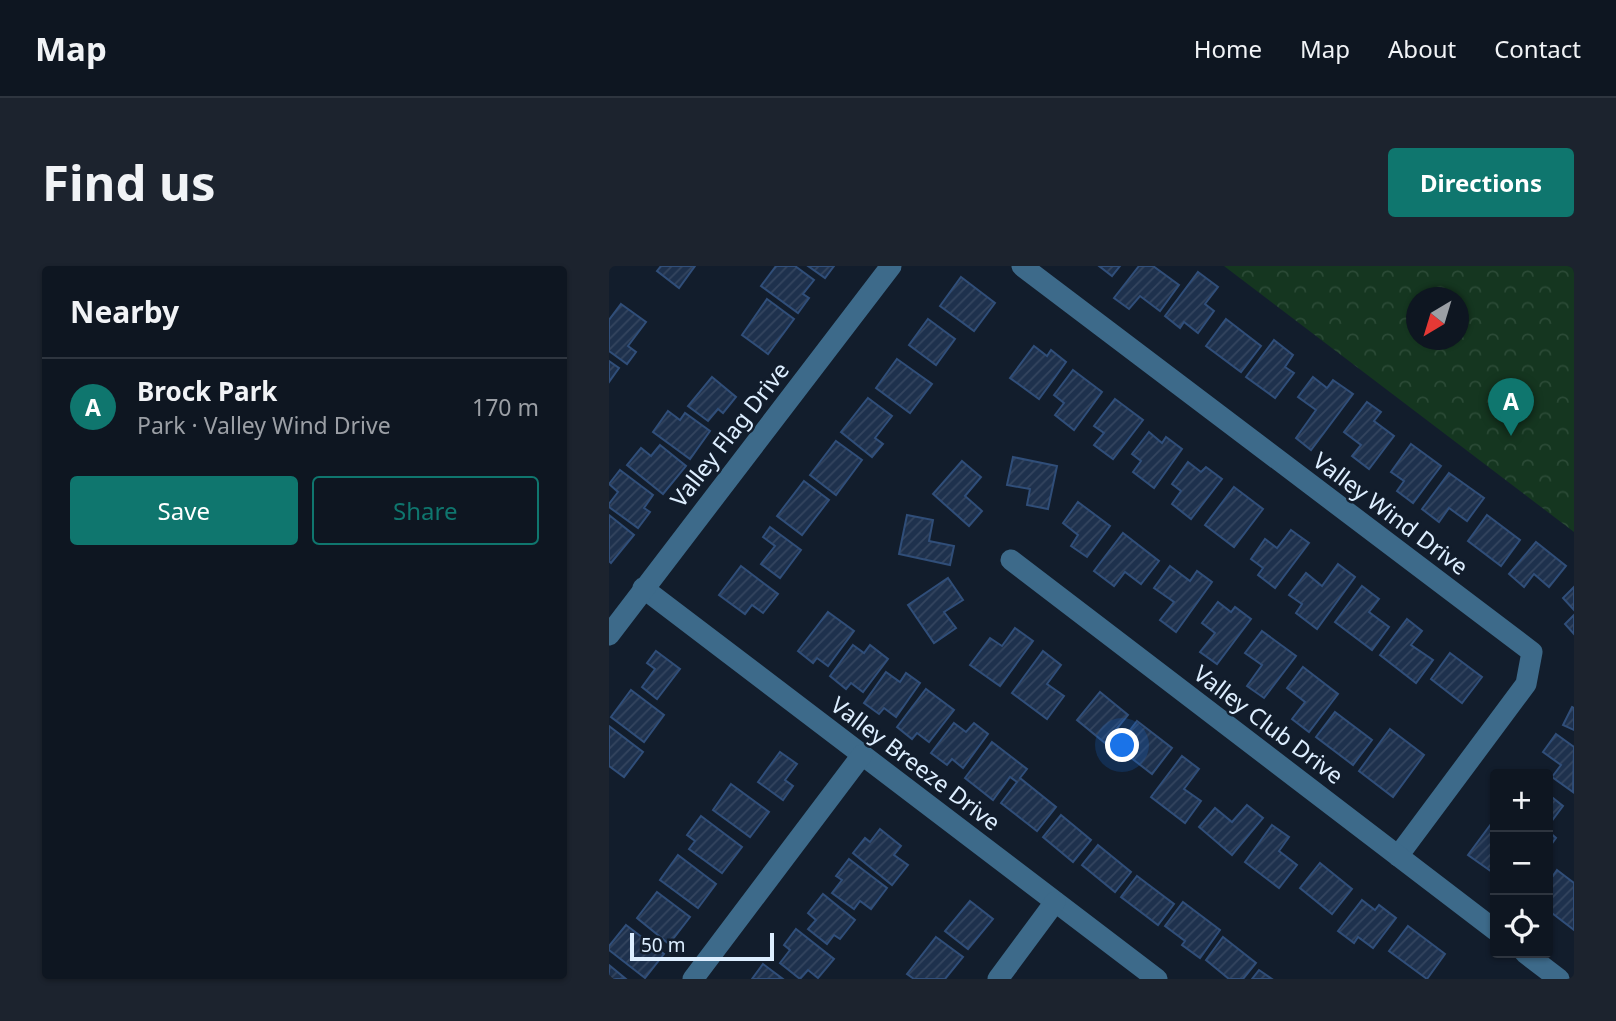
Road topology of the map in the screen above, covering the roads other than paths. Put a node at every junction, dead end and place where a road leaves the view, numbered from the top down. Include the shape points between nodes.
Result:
1 (891, 266) edge
2 (1022, 266) edge
3 (1011, 560) dead end
4 (643, 588) junction
5 (609, 635) edge
6 (862, 755) junction
7 (1398, 856) junction
8 (1055, 902) junction
9 (1490, 926) edge
10 (1532, 958) edge
11 (693, 979) edge
12 (998, 979) edge
13 (1157, 979) edge
14 (1559, 979) edge

1 - 4 street, Valley Flag Drive
2 - 7 street, Valley Wind Drive via 1532,652 1526,684
3 - 7 street, Valley Club Drive
4 - 5 street, Valley Flag Drive
4 - 6 street, Valley Breeze Drive
6 - 8 street, Valley Breeze Drive
6 - 11 street
7 - 9 street, Valley Club Drive
8 - 12 street
8 - 13 street, Valley Breeze Drive
10 - 14 street

